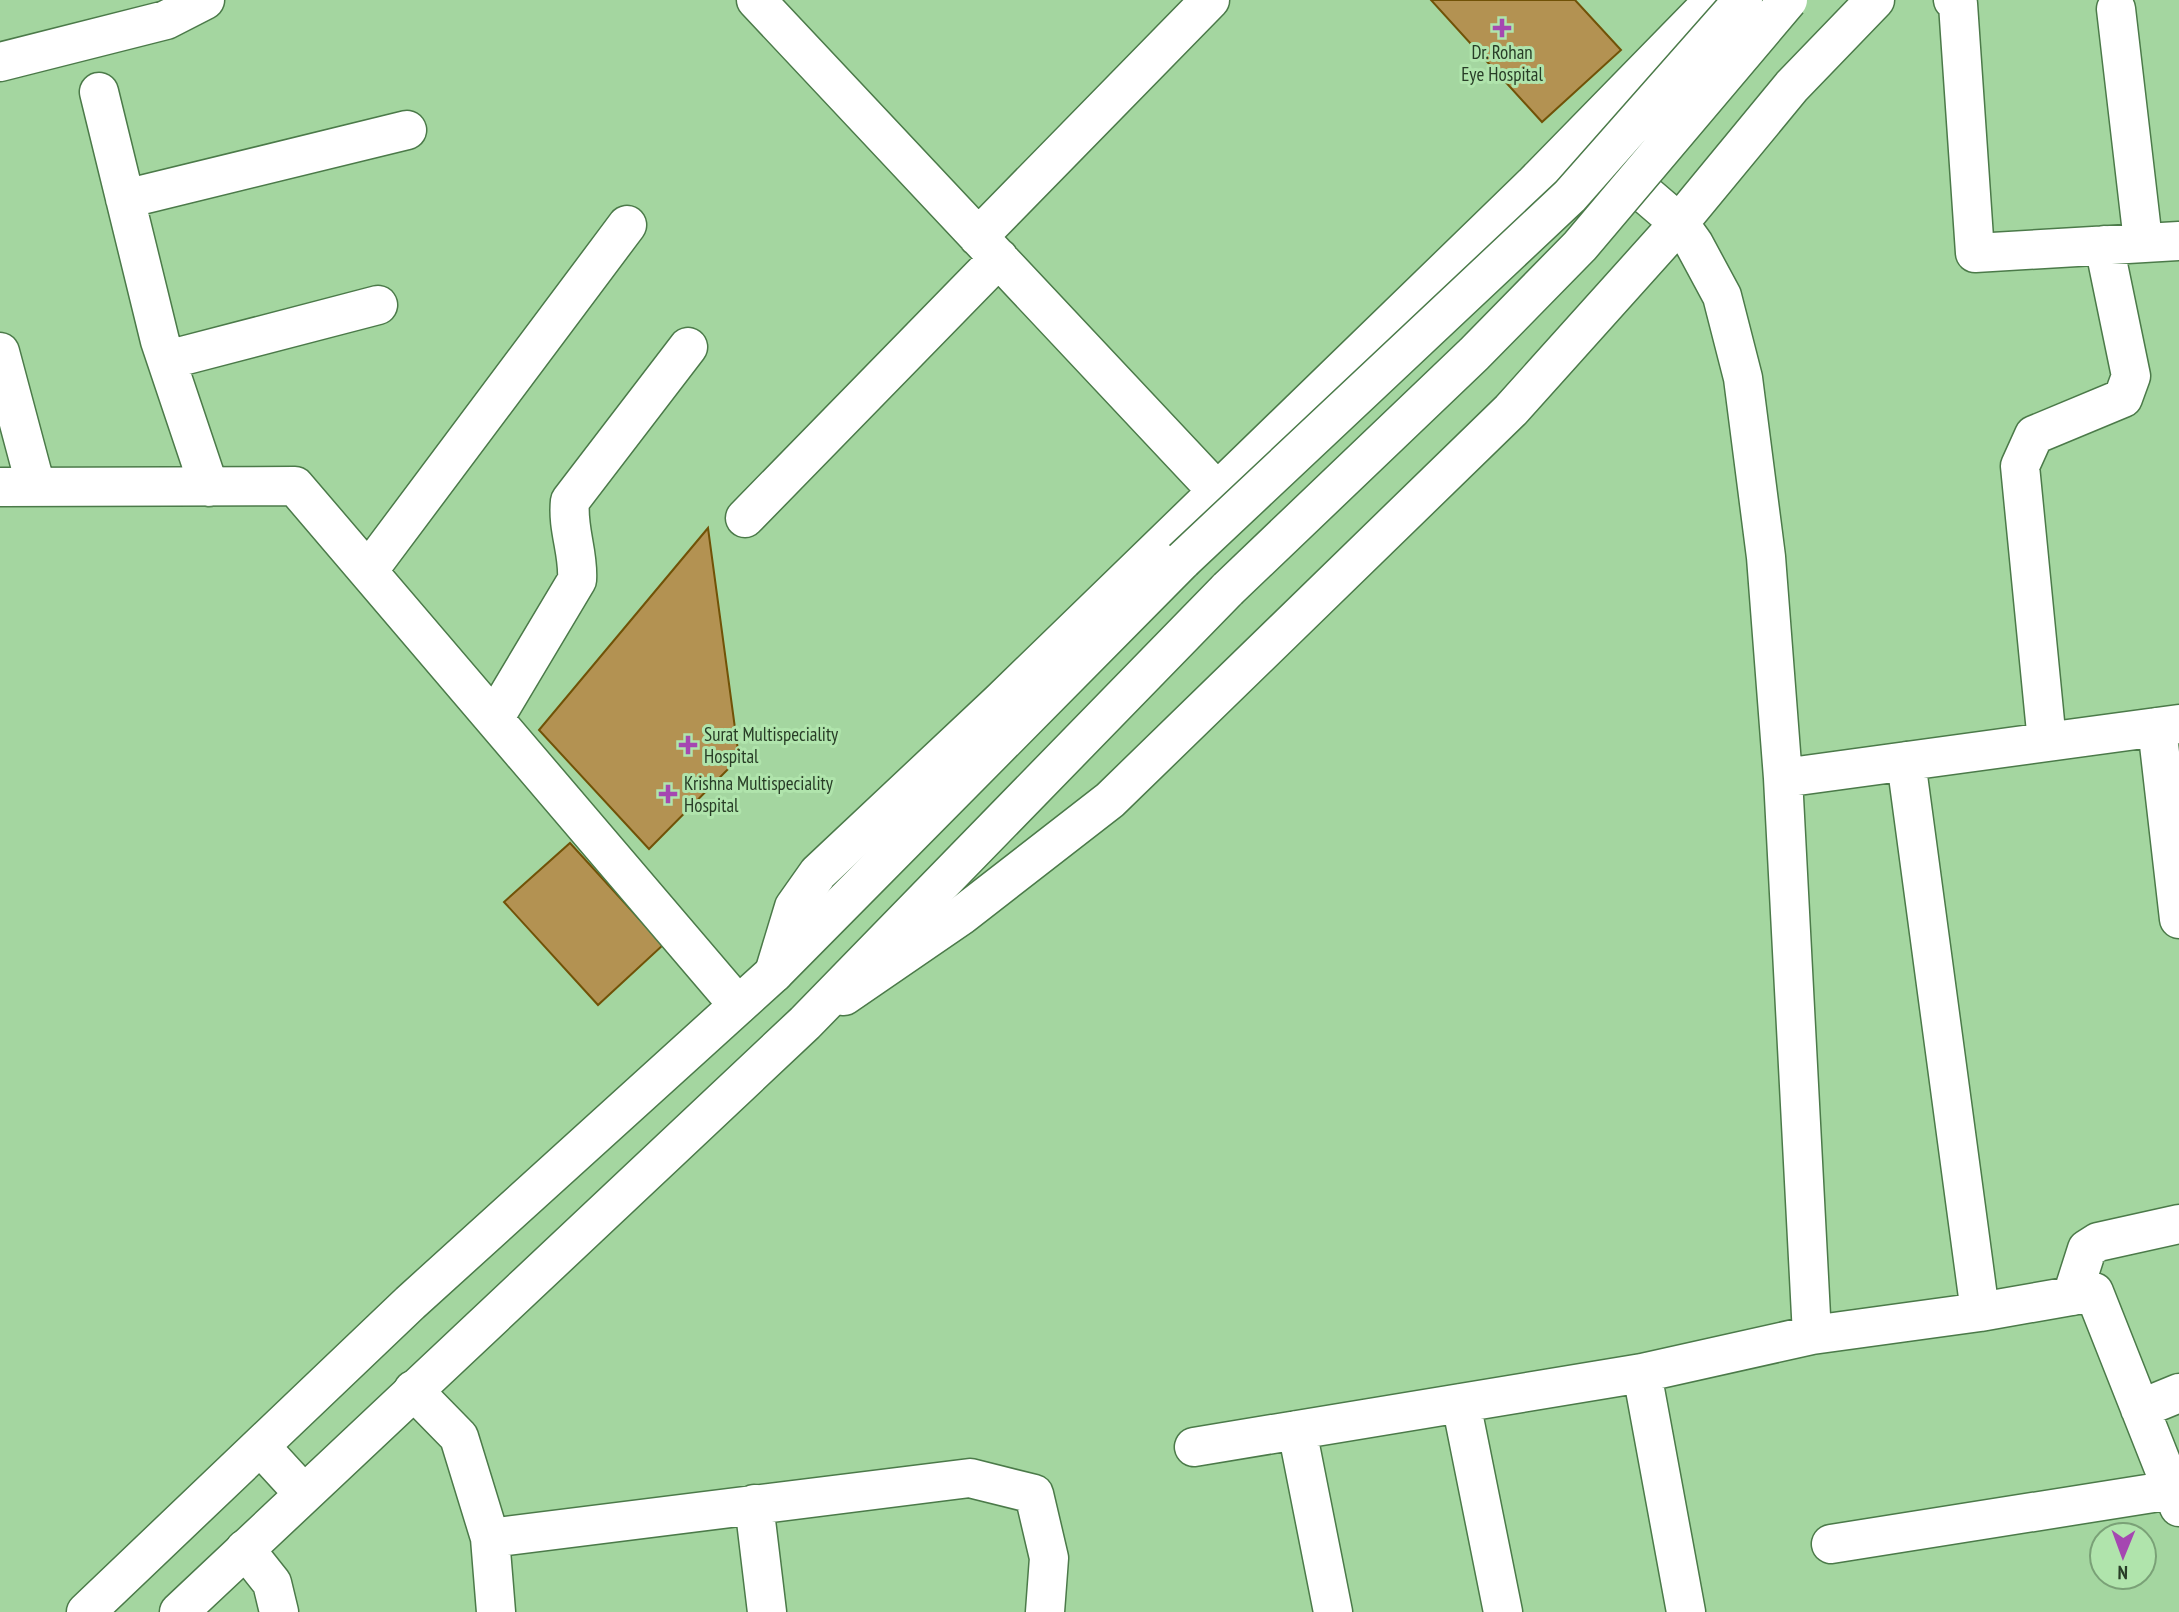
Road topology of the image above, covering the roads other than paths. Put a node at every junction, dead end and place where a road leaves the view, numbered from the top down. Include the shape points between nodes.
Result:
1 (205, 0) edge
2 (756, 0) edge
3 (1714, 0) edge
4 (1743, 0) edge
5 (1788, 0) edge
6 (1875, 0) edge
7 (1953, 0) edge
8 (1193, 6) edge
9 (2116, 9) dead end
10 (0, 62) edge
11 (99, 92) dead end
12 (407, 130) dead end
13 (1580, 138) junction
14 (125, 199) junction
15 (1679, 223) junction
16 (627, 225) dead end
17 (2161, 241) edge
18 (2104, 244) junction
19 (988, 248) junction
20 (378, 305) dead end
21 (688, 347) dead end
22 (0, 352) edge
23 (167, 360) junction
24 (209, 486) junction
25 (18, 487) edge
26 (1218, 492) junction
27 (745, 518) dead end
28 (368, 571) junction
29 (494, 719) junction
30 (2168, 725) edge
31 (2047, 742) junction
32 (1906, 761) junction
33 (1783, 778) junction
34 (922, 823) junction
35 (962, 861) junction
36 (2179, 919) edge
37 (774, 973) junction
38 (742, 1002) junction
39 (795, 1032) junction
40 (2179, 1224) edge
41 (2072, 1296) junction
42 (1980, 1312) junction
43 (1812, 1335) junction
44 (1642, 1373) junction
45 (413, 1390) junction
46 (2179, 1393) edge
47 (1461, 1403) junction
48 (2140, 1409) junction
49 (1297, 1430) junction
50 (260, 1446) junction
51 (1194, 1447) dead end
52 (304, 1494) junction
53 (2176, 1499) edge
54 (754, 1504) junction
55 (490, 1538) junction
56 (1830, 1544) dead end
57 (245, 1549) junction
58 (86, 1612) edge
59 (179, 1612) edge
60 (279, 1612) edge
61 (496, 1612) edge
62 (767, 1612) edge
63 (1045, 1612) edge
64 (1333, 1612) edge
65 (1503, 1612) edge
66 (1686, 1612) edge

1 - 10 street via 166,20
2 - 19 street
3 - 13 street
4 - 34 street, bridge via 1570,195 1184,560
5 - 35 street, bridge via 1580,246 1228,589
6 - 15 street via 1793,86
7 - 18 street via 1958,4 1975,253
8 - 19 street
9 - 17 street
11 - 14 street
12 - 14 street
13 - 15 street
13 - 26 street
14 - 23 street
15 - 33 street via 1722,296 1743,378 1766,557
15 - 39 street via 1511,410 1110,800 962,915
16 - 28 street
17 - 18 street
18 - 31 street via 2129,388 2123,398 2034,435 2020,466
19 - 26 street
19 - 27 street
20 - 23 street
21 - 29 street via 570,501 569,531 577,580
22 - 25 street
23 - 24 street
24 - 25 street
24 - 28 street via 295,486
26 - 37 street via 818,873 794,907
28 - 29 street
29 - 38 street
30 - 31 street
30 - 36 street
31 - 32 street
32 - 33 street
32 - 42 street
33 - 43 street
34 - 35 street
34 - 37 street
35 - 39 street
37 - 38 street
38 - 39 street
38 - 50 street via 410,1303
39 - 45 street
40 - 41 street via 2098,1242 2087,1249
41 - 42 street
41 - 48 street via 2094,1292
42 - 43 street
43 - 44 street
44 - 47 street
44 - 66 street
45 - 52 street
45 - 55 street via 459,1437
46 - 48 street
47 - 49 street
47 - 65 street
48 - 53 street
49 - 51 street
49 - 64 street
50 - 52 street
50 - 58 street
52 - 57 street
53 - 56 street
54 - 55 street
54 - 62 street
54 - 63 street via 970,1478 1034,1494 1049,1558
55 - 61 street
57 - 59 street
57 - 60 street via 272,1583

